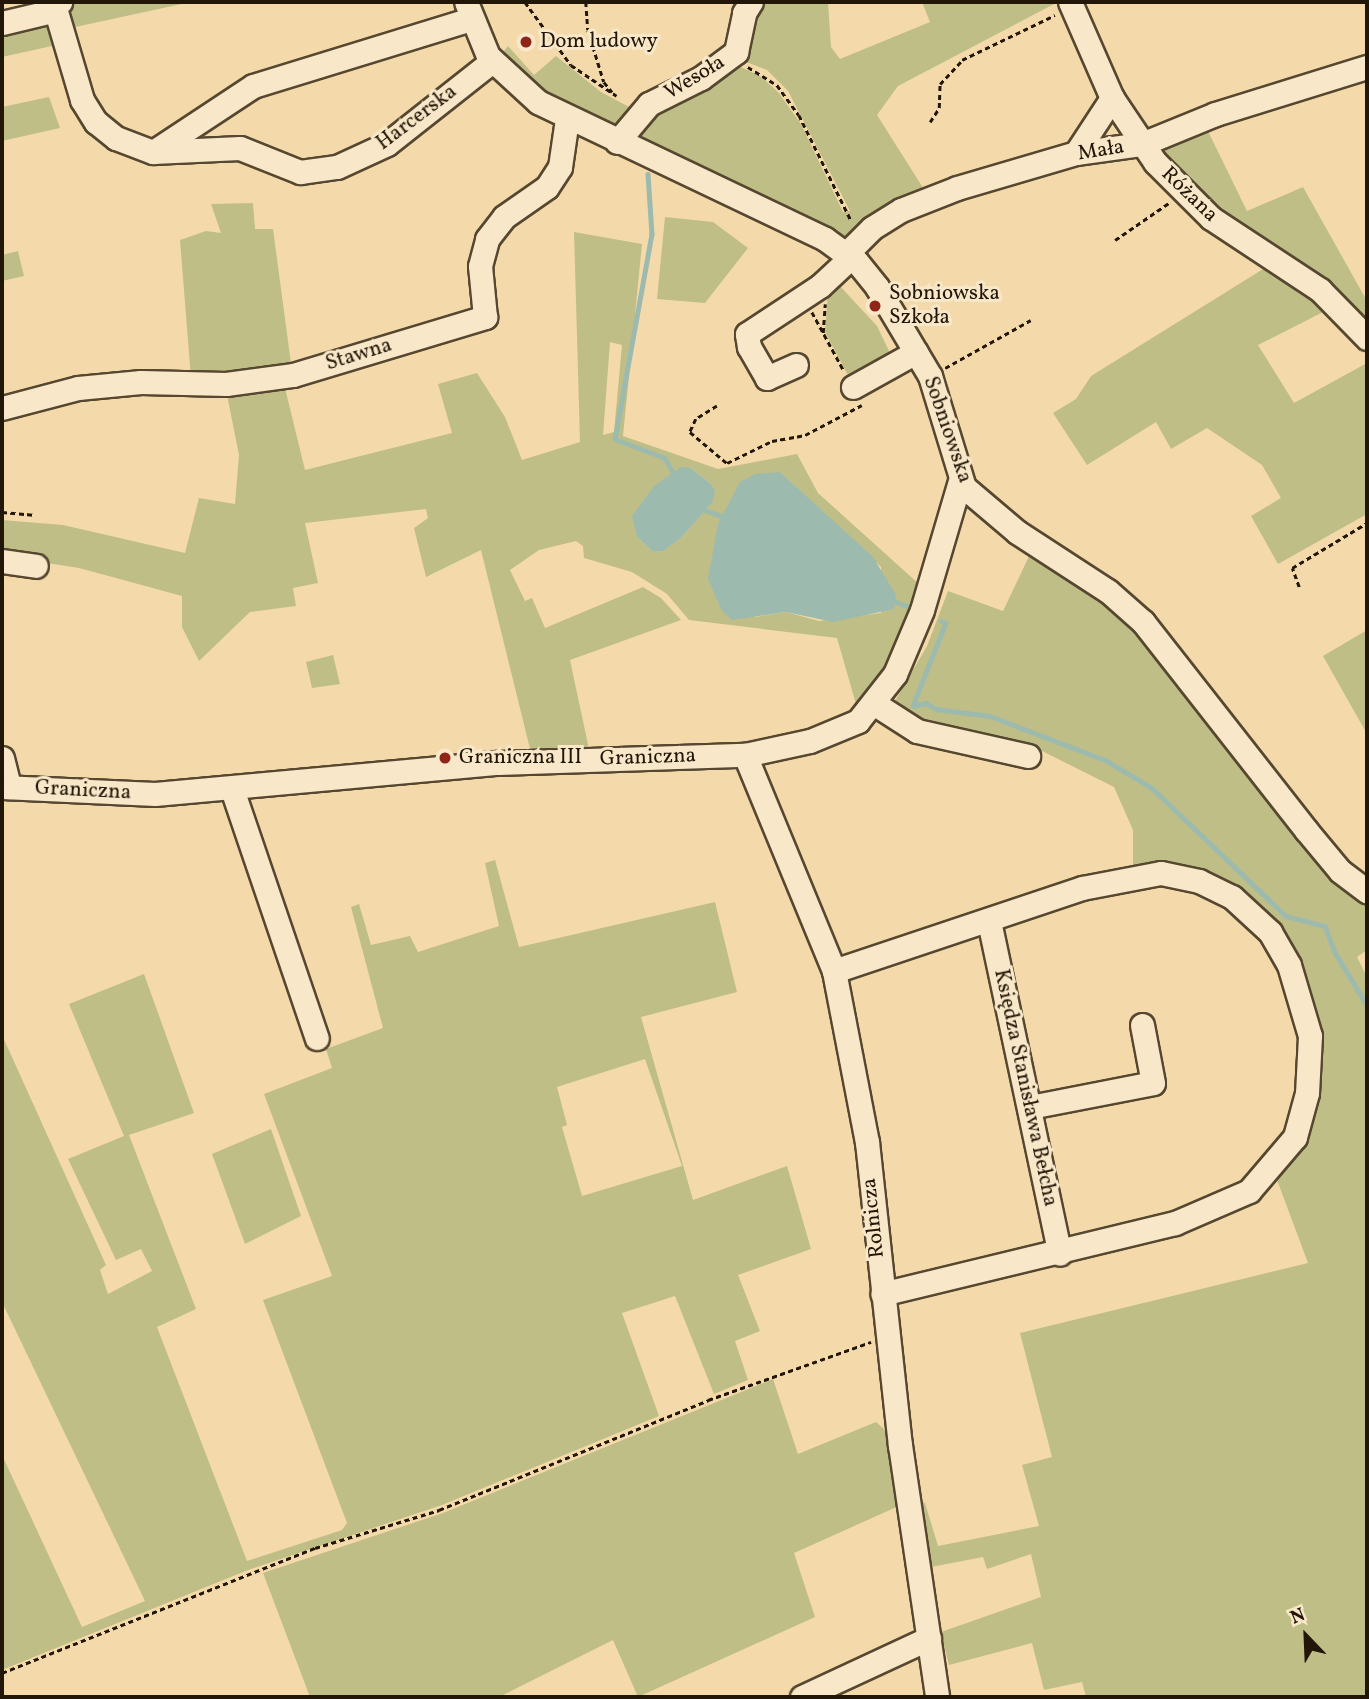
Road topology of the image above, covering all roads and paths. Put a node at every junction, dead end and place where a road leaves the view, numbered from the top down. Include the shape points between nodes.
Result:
1 (525, 2) edge
2 (586, 2) edge
3 (751, 2) edge
4 (57, 5) edge
5 (1072, 5) edge
6 (468, 10) edge
7 (2, 23) edge
8 (727, 60) junction
9 (492, 61) junction
10 (1367, 67) edge
11 (617, 96) junction
12 (1112, 98) junction
13 (641, 111) junction
14 (567, 119) junction
15 (930, 122) dead end
16 (617, 142) junction
17 (1142, 144) junction
18 (153, 152) junction
19 (1076, 153) junction
20 (1183, 191) junction
21 (1115, 240) dead end
22 (853, 250) junction
23 (825, 300) dead end
24 (807, 303) dead end
25 (1031, 320) dead end
26 (823, 332) junction
27 (1367, 338) edge
28 (916, 352) junction
29 (796, 365) dead end
30 (930, 376) junction
31 (853, 387) junction
32 (716, 406) dead end
33 (2, 408) edge
34 (960, 481) junction
35 (2, 512) edge
36 (36, 515) dead end
37 (1367, 523) edge
38 (2, 561) edge
39 (36, 566) dead end
40 (1299, 587) dead end
41 (875, 704) junction
42 (745, 755) junction
43 (1028, 756) dead end
44 (2, 758) edge
45 (5, 787) edge
46 (232, 789) junction
47 (1367, 891) edge
48 (989, 921) junction
49 (834, 971) junction
50 (1142, 1025) dead end
51 (317, 1038) dead end
52 (1030, 1107) junction
53 (1060, 1254) junction
54 (882, 1294) junction
55 (888, 1338) junction
56 (929, 1638) junction
57 (2, 1673) edge
58 (802, 1697) edge
59 (937, 1697) edge

1 - 11 path via 571,65
2 - 11 path via 586,23 604,82
3 - 8 street, Wesoła via 744,13 736,52
4 - 7 street
4 - 18 street, Harcerska via 89,113 116,138
5 - 12 street, Różana
5 - 15 path via 962,60 940,84 939,108
6 - 9 street, Sobniowska
6 - 18 street via 427,36 253,86
8 - 13 street, Wesoła
8 - 22 path via 756,71 788,100
9 - 14 street, Sobniowska via 525,92
9 - 18 street, Harcerska via 387,144 324,171 300,172 240,148
10 - 17 street, Mała via 1215,114
11 - 13 path
12 - 17 street, Różana
12 - 19 street
13 - 16 street, Wesoła
14 - 16 street, Sobniowska
14 - 33 street, Stawna via 560,167 547,187 504,217 487,239 480,266 485,317 293,375 226,384 141,382 78,388
16 - 22 street, Sobniowska
17 - 19 street, Mała
17 - 20 street, Różana
19 - 22 street, Mała via 901,210
20 - 21 path
20 - 27 street, Różana via 1240,240 1320,290
22 - 28 street, Sobniowska
22 - 29 street, Mała via 820,286 747,334 749,347 767,378
23 - 26 path
24 - 26 path
25 - 30 path
26 - 31 path
28 - 30 street, Sobniowska
28 - 31 street
30 - 34 street, Sobniowska
31 - 32 path via 863,407 801,437 772,441 730,463 690,432 696,419
34 - 41 street, Graniczna via 922,610 899,665
34 - 47 street, Sobniowska via 1017,532 1108,592 1143,622 1306,830 1340,870
35 - 36 path
37 - 40 path via 1292,568
38 - 39 street
41 - 42 street, Graniczna via 858,721 830,735
41 - 43 street via 917,731
42 - 46 street, Graniczna via 498,763
42 - 49 street, Rolnicza
44 - 45 street
45 - 46 street, Graniczna via 155,794
46 - 51 street
48 - 49 street
48 - 52 street, Księdza Stanisława Bełcha
48 - 53 street via 1120,878 1161,873 1199,881 1232,897 1270,932 1289,965 1310,1036 1307,1093 1295,1137 1249,1191 1175,1223
49 - 54 street, Rolnicza via 867,1142
50 - 52 street via 1153,1083
52 - 53 street, Księdza Stanisława Bełcha
53 - 54 street
54 - 55 street, Rolnicza
55 - 56 street, Rolnicza
55 - 57 path via 708,1400 439,1510 315,1548
56 - 58 street
56 - 59 street, Rolnicza

